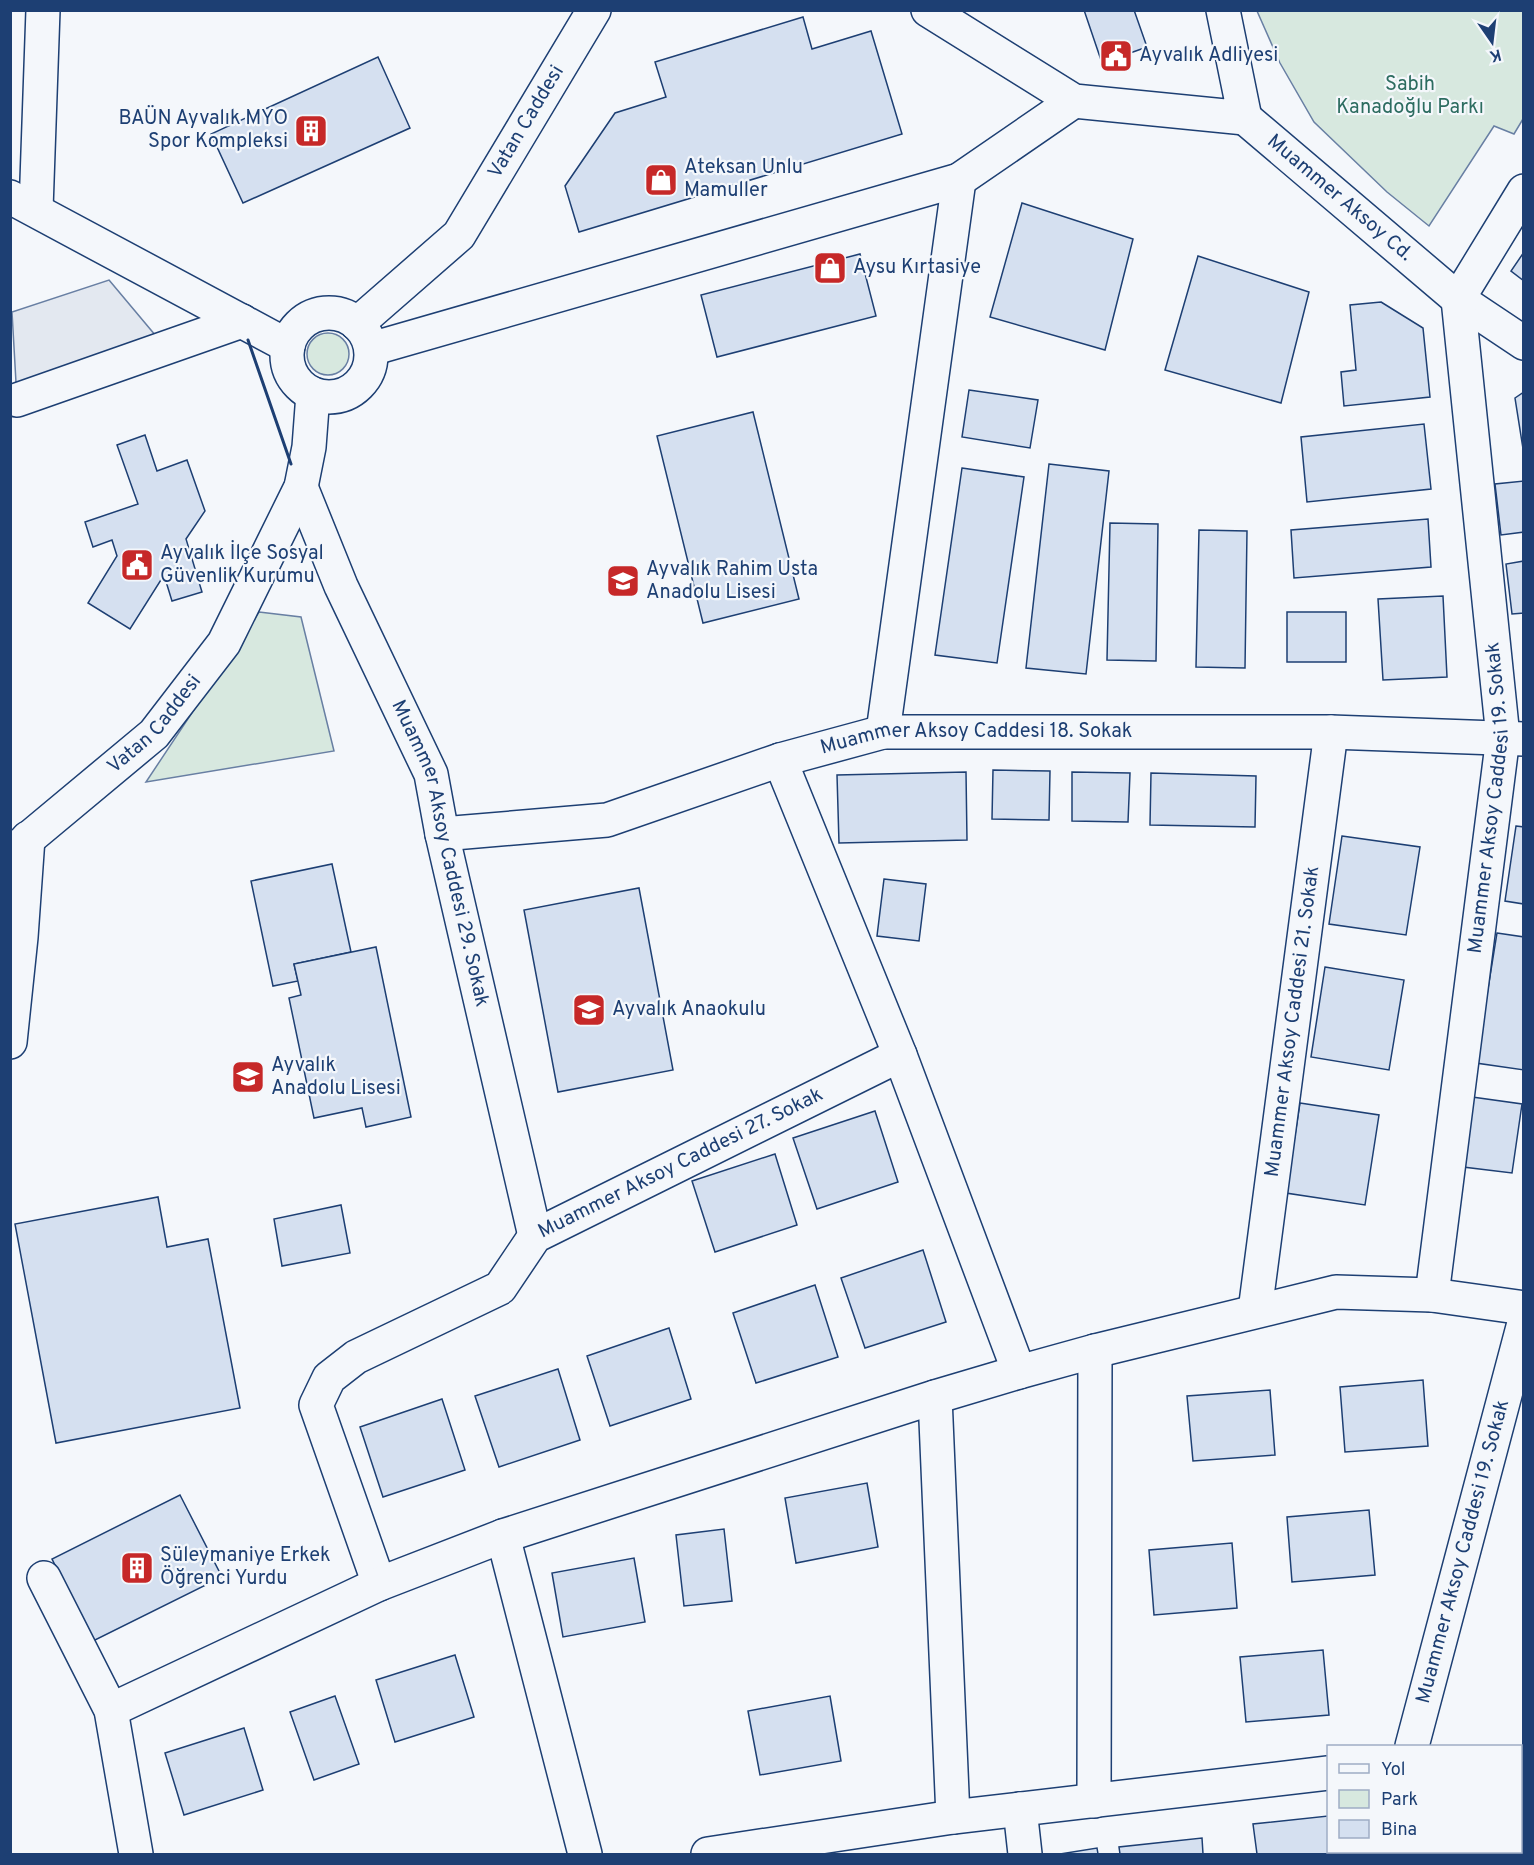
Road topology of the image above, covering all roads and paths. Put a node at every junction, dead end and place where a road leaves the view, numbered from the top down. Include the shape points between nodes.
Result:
1 (43, 10) edge
2 (594, 10) edge
3 (928, 10) edge
4 (1223, 10) edge
5 (1074, 101) junction
6 (1245, 118) junction
7 (959, 180) junction
8 (1524, 191) edge
9 (23, 203) edge
10 (1458, 299) junction
11 (242, 321) junction
12 (364, 336) junction
13 (1524, 343) edge
14 (288, 346) junction
15 (313, 394) junction
16 (16, 400) dead end
17 (301, 487) junction
18 (883, 732) junction
19 (1331, 732) junction
20 (1513, 738) edge
21 (780, 760) junction
22 (442, 834) junction
23 (19, 846) edge
24 (10, 1042) edge
25 (900, 1055) junction
26 (534, 1236) junction
27 (1432, 1295) junction
28 (1524, 1308) edge
29 (1255, 1311) junction
30 (1524, 1323) edge
31 (1095, 1351) junction
32 (1019, 1372) junction
33 (934, 1397) junction
34 (503, 1536) junction
35 (44, 1578) dead end
36 (380, 1584) junction
37 (111, 1710) junction
38 (1412, 1745) edge
39 (1327, 1773) edge
40 (1094, 1801) junction
41 (1020, 1809) junction
42 (953, 1817) junction
43 (136, 1854) edge
44 (585, 1854) edge
45 (708, 1854) edge
46 (1025, 1854) edge

1 - 9 street
2 - 12 street, Vatan Caddesi via 459,235
3 - 5 street
4 - 6 street
5 - 6 street
5 - 7 street
6 - 10 street, Muammer Aksoy Cd.
7 - 12 street
7 - 18 street
8 - 10 street
9 - 11 street
10 - 13 street, Muammer Aksoy Cd.
10 - 20 street, Muammer Aksoy Caddesi 19. Sokak
11 - 14 street
11 - 16 street
12 - 14 street via 345,316 331,313 303,321
12 - 15 street via 370,364 365,377 342,394
14 - 15 street via 287,361 292,374
15 - 17 street, Vatan Caddesi
17 - 22 street, Muammer Aksoy Caddesi 29. Sokak via 341,586 431,774
17 - 23 street, Vatan Caddesi via 224,643 154,734
18 - 19 street, Muammer Aksoy Caddesi 18. Sokak
18 - 21 street, Muammer Aksoy Caddesi 18. Sokak
19 - 20 street, Muammer Aksoy Caddesi 18. Sokak
19 - 29 street, Muammer Aksoy Caddesi 21. Sokak
20 - 27 street, Muammer Aksoy Caddesi 19. Sokak
21 - 22 street, Muammer Aksoy Caddesi 18. Sokak via 607,820
21 - 25 street
22 - 26 street, Muammer Aksoy Caddesi 29. Sokak
23 - 24 street, Vatan Caddesi via 21,937
25 - 26 street, Muammer Aksoy Caddesi 27. Sokak
25 - 32 street
26 - 36 street, Muammer Aksoy Caddesi 27. Sokak via 500,1288 356,1357 328,1378 316,1405
27 - 28 street
27 - 29 street via 1336,1292
29 - 31 street
30 - 38 street, Muammer Aksoy Caddesi 19. Sokak
31 - 32 street
31 - 40 street
32 - 33 street
33 - 34 street
33 - 42 street
34 - 36 street
34 - 44 street
35 - 37 street
36 - 37 street
37 - 43 street
39 - 40 street
40 - 41 street
41 - 42 street
41 - 46 street
42 - 45 street

